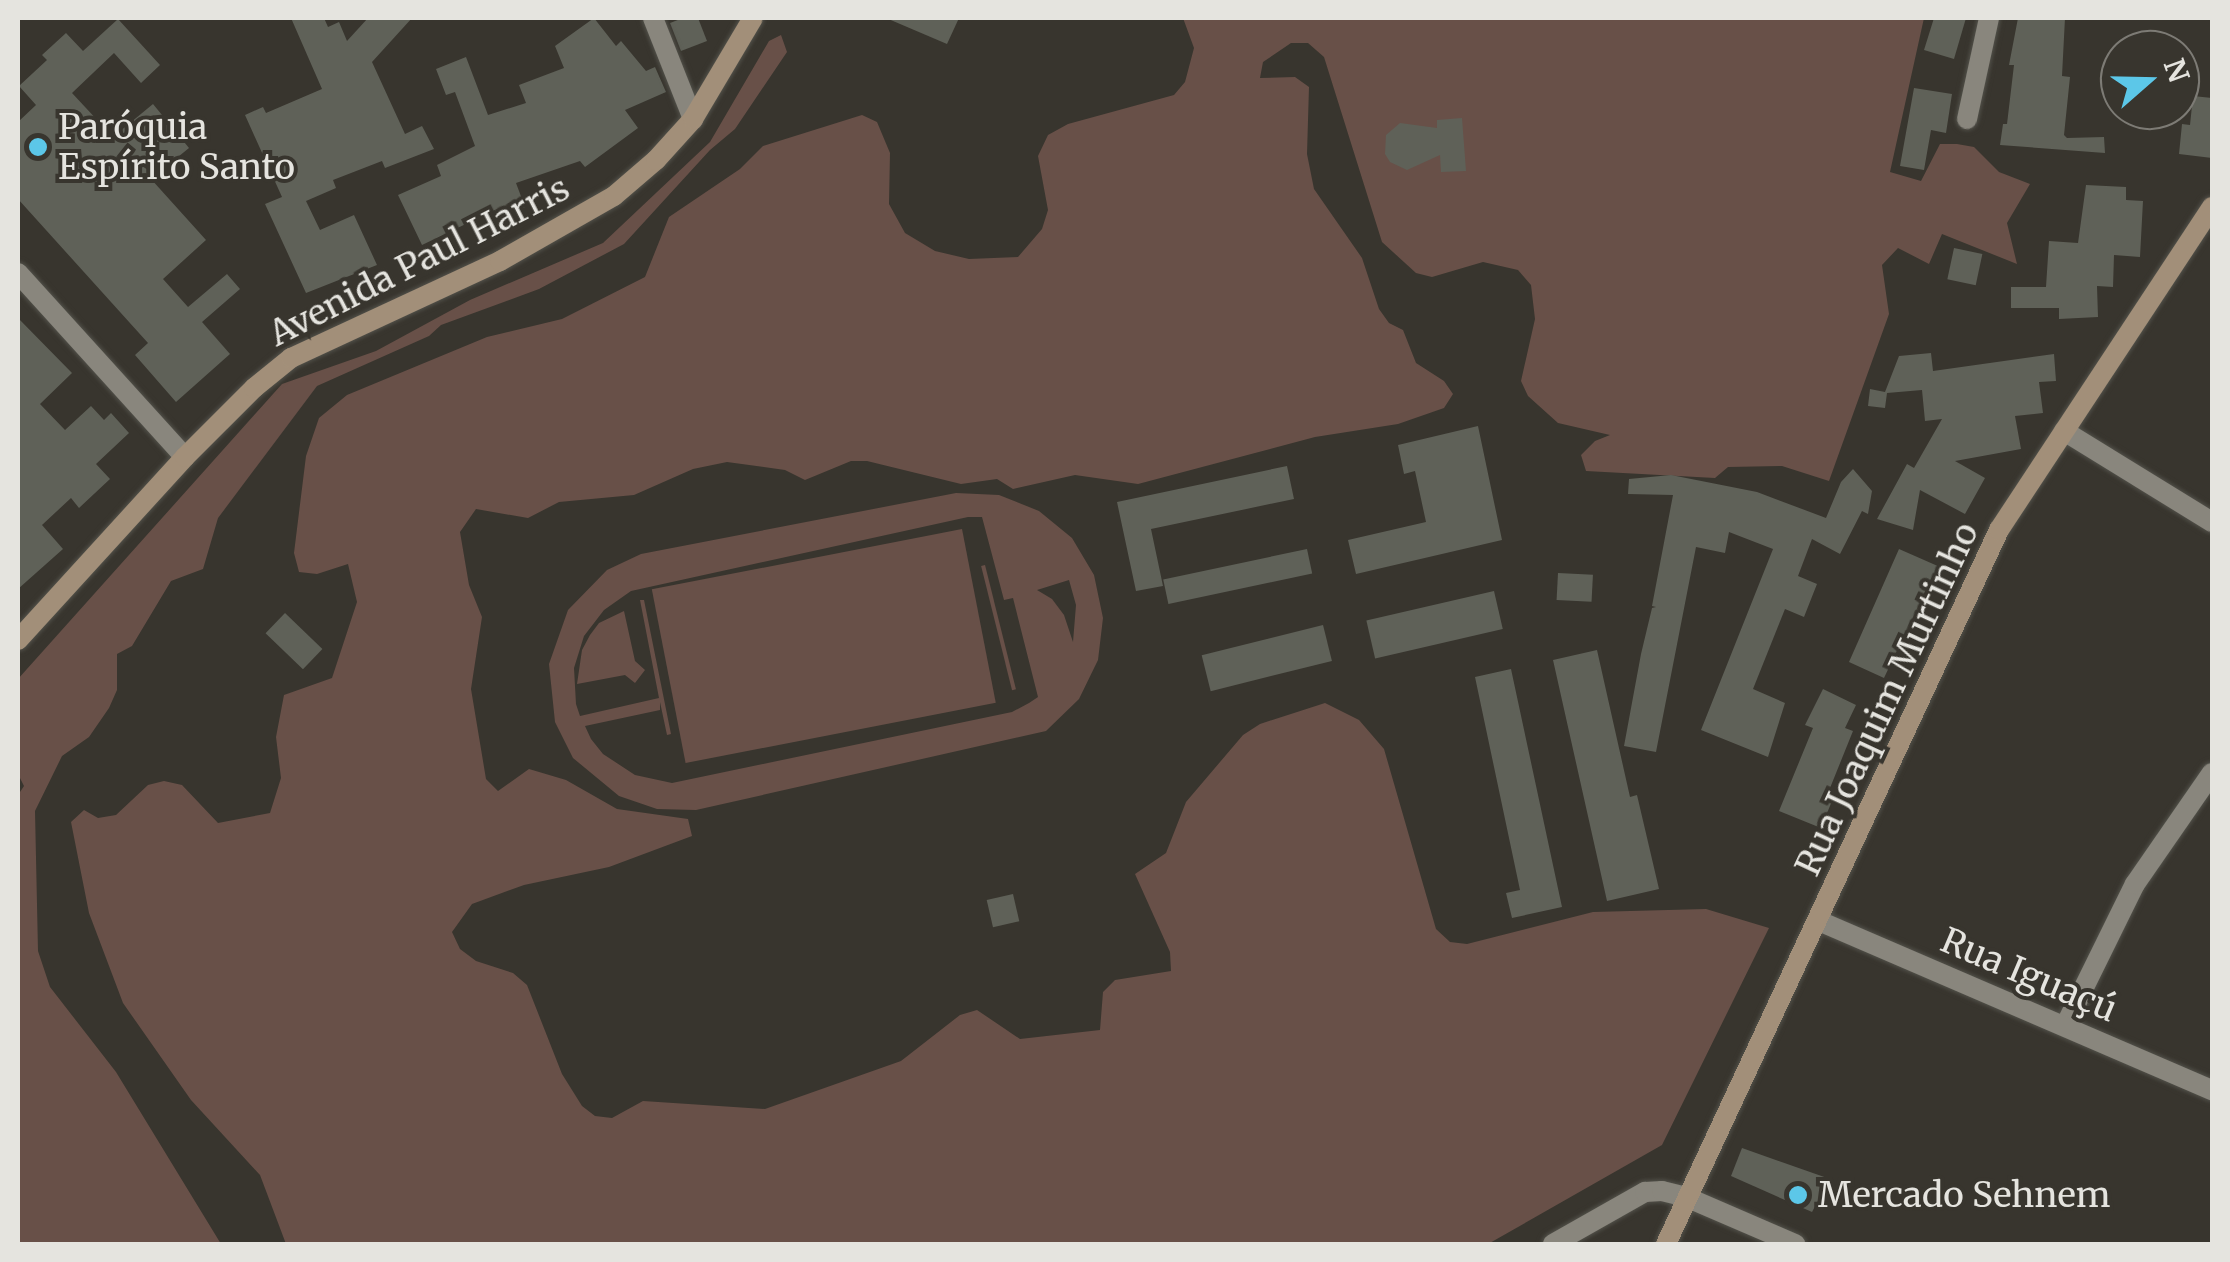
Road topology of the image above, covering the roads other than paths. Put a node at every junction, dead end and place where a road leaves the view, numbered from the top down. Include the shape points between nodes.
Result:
1 (653, 18) edge
2 (752, 18) edge
3 (1989, 18) edge
4 (693, 119) junction
5 (1968, 119) dead end
6 (2212, 206) edge
7 (18, 273) edge
8 (2064, 431) junction
9 (185, 458) junction
10 (2212, 522) edge
11 (18, 640) edge
12 (2212, 773) edge
13 (1819, 921) junction
14 (2065, 1026) junction
15 (2212, 1090) edge
16 (1686, 1197) junction
17 (1554, 1244) edge
18 (1666, 1244) edge
19 (1794, 1244) edge

1 - 4 street
2 - 4 main road, Avenida Paul Harris
3 - 5 street
4 - 9 main road, Avenida Paul Harris via 614,196 500,262 292,358
6 - 8 main road, Rua Joaquim Murtinho
7 - 9 street
8 - 10 street
8 - 13 main road, Rua Joaquim Murtinho via 1999,530
9 - 11 main road, Avenida Paul Harris
12 - 14 street via 2135,884
13 - 14 street, Rua Iguaçú
13 - 16 main road, Rua Joaquim Murtinho
14 - 15 street, Rua Iguaçú
16 - 17 street via 1645,1192
16 - 18 main road, Rua Joaquim Murtinho
16 - 19 street

